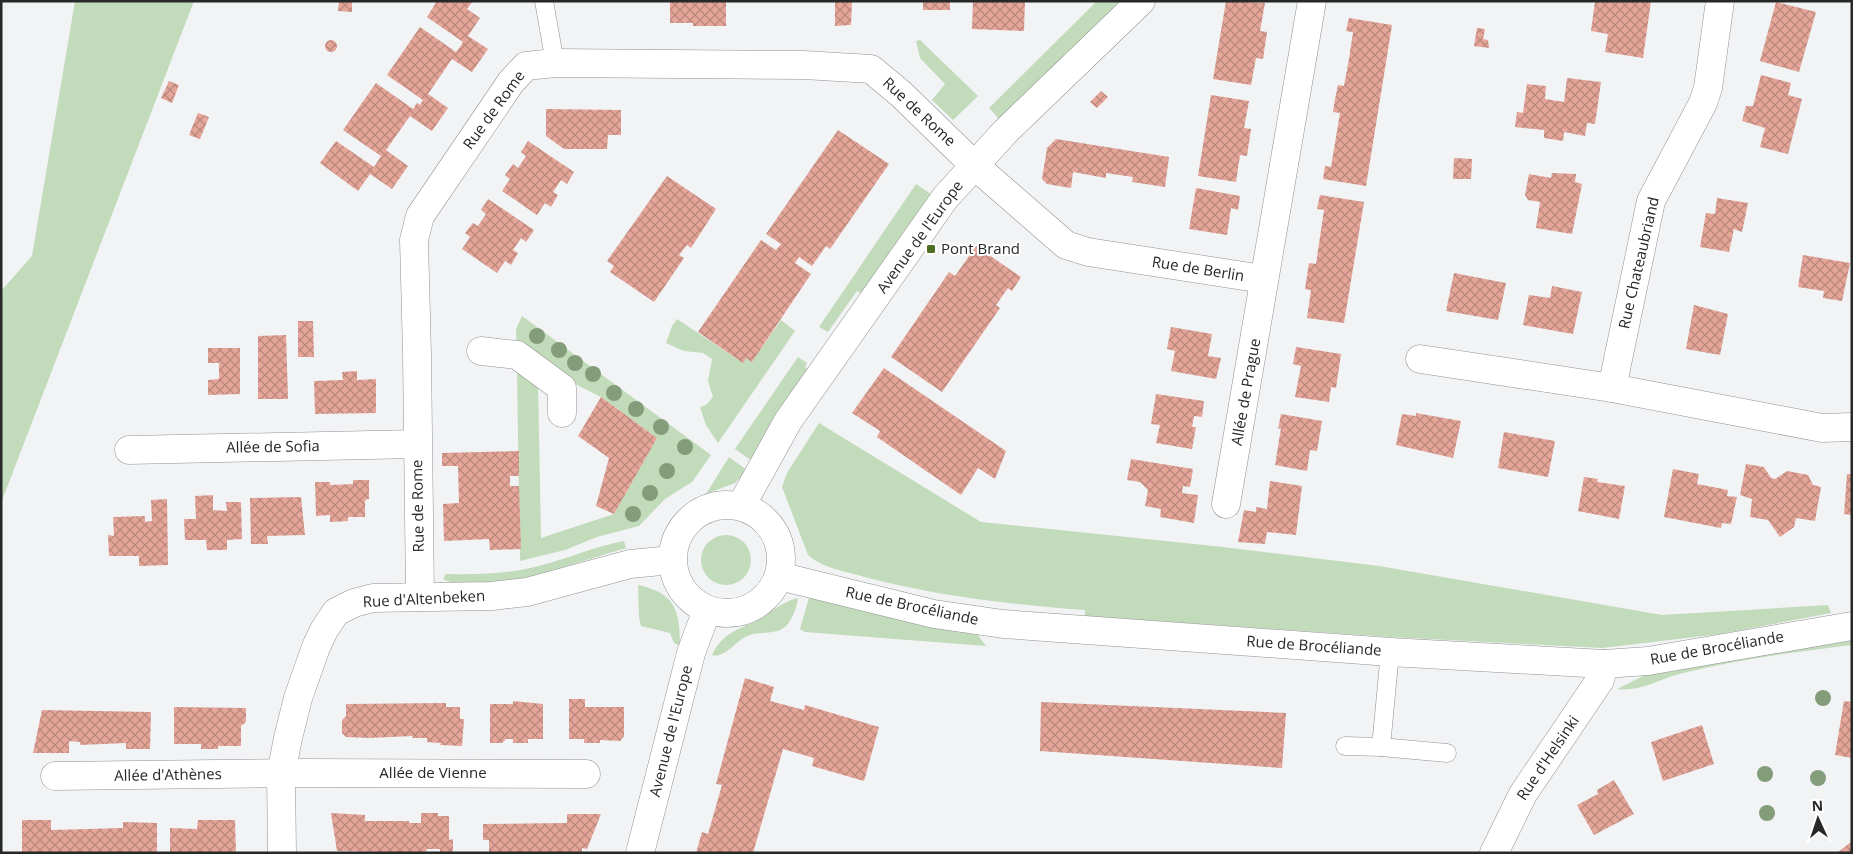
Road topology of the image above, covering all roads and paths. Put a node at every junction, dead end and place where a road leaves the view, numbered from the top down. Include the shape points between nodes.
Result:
1 (544, 1) edge
2 (1141, 1) edge
3 (1312, 1) edge
4 (1720, 1) edge
5 (555, 63) junction
6 (974, 165) junction
7 (1262, 279) junction
8 (481, 351) dead end
9 (1420, 359) dead end
10 (1612, 388) junction
11 (562, 413) dead end
12 (1852, 427) edge
13 (417, 444) junction
14 (129, 450) dead end
15 (1226, 504) dead end
16 (741, 506) junction
17 (672, 560) junction
18 (779, 576) junction
19 (420, 597) junction
20 (707, 610) junction
21 (1852, 626) edge
22 (1390, 652) junction
23 (1604, 664) junction
24 (1345, 746) dead end
25 (1381, 747) junction
26 (1447, 753) dead end
27 (281, 774) junction
28 (586, 774) dead end
29 (55, 776) dead end
30 (282, 853) edge
31 (640, 853) edge
32 (1494, 853) edge

1 - 5 lane
2 - 6 street, Avenue de l'Europe
3 - 7 street, Rue de Berlin
4 - 10 street, Rue Chateaubriand via 1703,103 1651,201
5 - 6 street, Rue de Rome via 804,64 871,69
5 - 13 street, Rue de Rome via 526,66 510,82 420,216 414,240
6 - 7 street, Rue de Berlin via 1066,245 1088,252
6 - 16 street, Avenue de l'Europe via 945,198 788,421
7 - 15 street, Allée de Prague
8 - 11 street via 517,355 562,388
9 - 10 street
10 - 12 street via 1822,428
13 - 14 street, Allée de Sofia
13 - 19 street, Rue de Rome
16 - 17 street via 720,505 700,511 688,520 679,532
16 - 18 street via 757,513 770,525 779,541 782,559
17 - 19 street, Rue d'Altenbeken via 630,564 527,592
17 - 20 street via 677,581 689,599
18 - 20 street via 768,595 750,608 729,614
18 - 22 street, Rue de Brocéliande via 934,614 1003,624
19 - 27 street, Rue d'Altenbeken via 362,600 345,606 330,620 316,647 298,698
20 - 31 street, Avenue de l'Europe via 691,653
21 - 23 street, Rue de Brocéliande via 1648,661
22 - 23 street, Rue de Brocéliande
22 - 25 lane
23 - 32 street, Rue d'Helsinki via 1600,680 1523,794
24 - 25 lane
25 - 26 lane
27 - 28 street, Allée de Vienne
27 - 29 street, Allée d'Athènes
27 - 30 street, Rue d'Altenbeken

